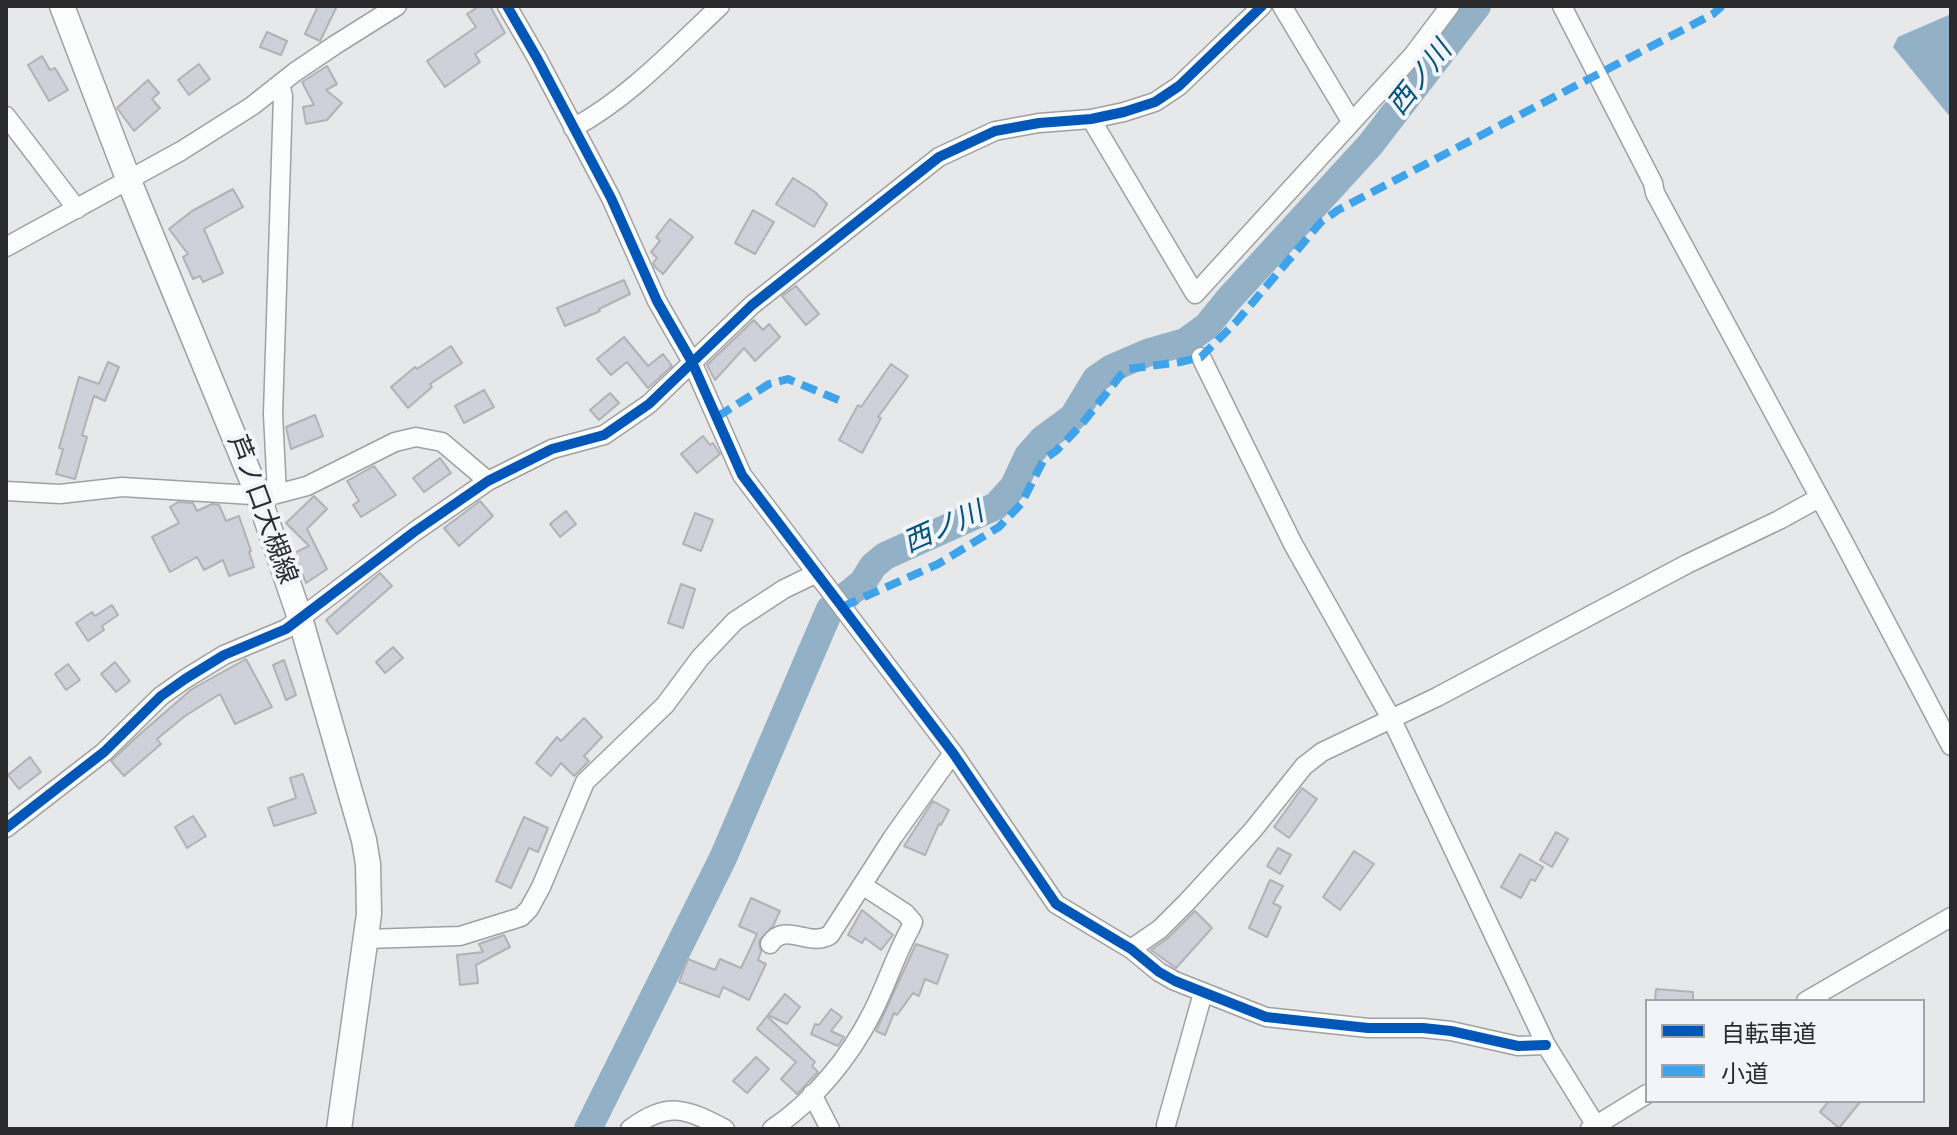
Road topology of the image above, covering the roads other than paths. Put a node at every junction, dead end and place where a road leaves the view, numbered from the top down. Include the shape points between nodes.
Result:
1 (62, 6) edge
2 (397, 6) edge
3 (507, 6) edge
4 (720, 6) edge
5 (1262, 6) edge
6 (1282, 6) edge
7 (1450, 6) edge
8 (1562, 6) edge
9 (280, 84) junction
10 (6, 116) edge
11 (1091, 119) junction
12 (1351, 121) junction
13 (573, 128) junction
14 (129, 181) junction
15 (77, 209) junction
16 (6, 247) edge
17 (1201, 357) dead end
18 (692, 362) junction
19 (488, 481) junction
20 (6, 491) edge
21 (267, 495) junction
22 (1819, 498) junction
23 (815, 574) junction
24 (300, 618) junction
25 (1392, 720) junction
26 (1951, 746) edge
27 (953, 753) junction
28 (6, 828) edge
29 (862, 885) junction
30 (1951, 917) edge
31 (366, 939) junction
32 (770, 944) dead end
33 (1131, 949) junction
34 (1203, 993) junction
35 (1809, 999) edge
36 (1546, 1045) junction
37 (812, 1094) junction
38 (1645, 1095) edge
39 (1166, 1125) dead end
40 (1595, 1128) edge
41 (339, 1129) edge
42 (630, 1129) edge
43 (725, 1129) edge
44 (772, 1129) edge
45 (830, 1129) edge

1 - 14 main road, 芦ノ口大槻線
2 - 9 street
3 - 13 street
4 - 13 street via 615,101
5 - 11 street via 1167,94 1142,107
6 - 12 street
7 - 12 street
8 - 22 street via 1655,193
9 - 14 street
9 - 21 street
10 - 15 street
11 - 12 street via 1195,294
11 - 18 street via 995,131 939,157 784,278
13 - 18 street
14 - 15 street
14 - 21 main road, 芦ノ口大槻線
15 - 16 street
17 - 25 street via 1293,544
18 - 19 street via 649,404 604,435 552,449
18 - 23 street via 742,475
19 - 21 street via 442,442 416,437 395,442 307,486
19 - 24 street
20 - 21 street via 60,494 122,487
21 - 24 main road, 芦ノ口大槻線
22 - 25 street
22 - 26 street
23 - 27 street
23 - 31 street via 735,621 665,705 585,782 541,887 521,917 460,936
24 - 28 street via 224,655 161,696 104,752
24 - 31 main road, 芦ノ口大槻線 via 368,864
25 - 33 street via 1322,752 1304,766 1223,865 1160,929
25 - 36 street
27 - 29 street
27 - 33 street via 1056,904
29 - 32 street via 824,939 784,932
29 - 37 street via 913,922 860,1036
30 - 35 street
31 - 41 main road, 芦ノ口大槻線
33 - 34 street via 1159,972
34 - 36 street via 1266,1017 1423,1028 1518,1046
34 - 39 street
36 - 40 street
37 - 44 street
37 - 45 street
38 - 40 street
42 - 43 street via 648,1115 676,1109

